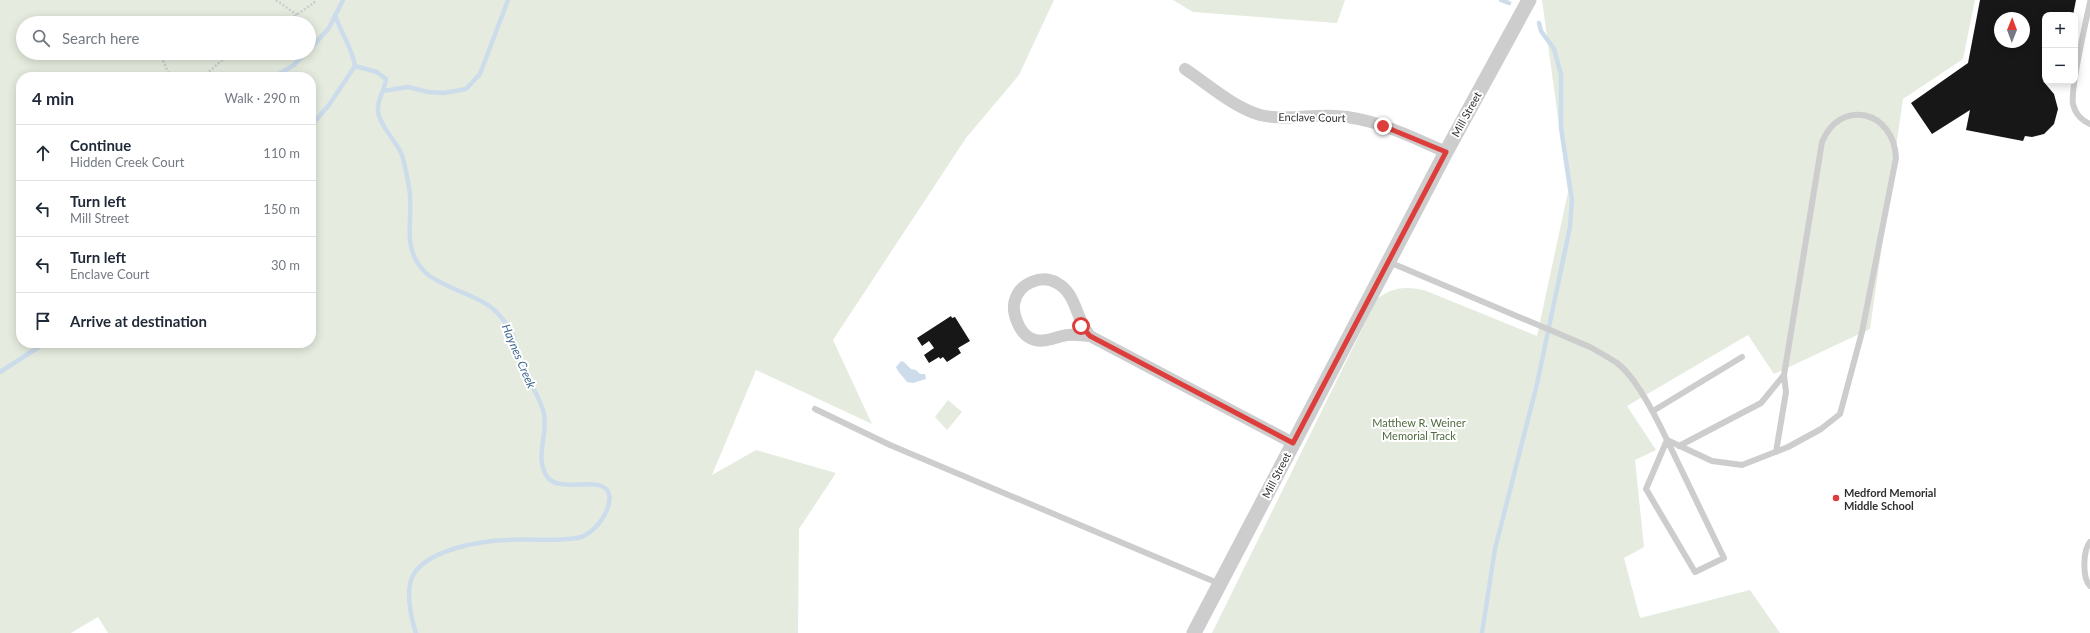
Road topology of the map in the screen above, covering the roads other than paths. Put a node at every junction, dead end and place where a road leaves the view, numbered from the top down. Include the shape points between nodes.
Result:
1 (1529, 0) edge
2 (2090, 2) edge
3 (1185, 69) dead end
4 (2090, 124) edge
5 (1446, 152) junction
6 (1389, 262) junction
7 (1090, 336) junction
8 (1742, 357) dead end
9 (1784, 375) junction
10 (815, 409) dead end
11 (1653, 411) junction
12 (1666, 440) junction
13 (1293, 443) junction
14 (1679, 446) junction
15 (1776, 452) junction
16 (2090, 542) edge
17 (1220, 584) junction
18 (2090, 586) edge
19 (1194, 633) edge

1 - 5 street, Mill Street
2 - 4 lane via 2072,95 2076,112
3 - 5 street, Enclave Court via 1241,107 1262,115 1356,118 1398,131
5 - 6 street, Mill Street
6 - 11 lane via 1590,347 1618,363
6 - 13 street, Mill Street
7 - 7 street via 1081,326 1070,293 1056,282 1040,279 1025,285 1015,300 1020,328 1030,338 1049,341 1068,335
7 - 13 street
8 - 11 lane
9 - 14 lane via 1761,403
9 - 15 lane via 1786,392
9 - 15 lane via 1822,142 1827,130 1836,121 1848,116 1874,119 1884,125 1891,134 1896,158 1862,332 1844,407 1835,420
10 - 17 lane via 890,445
11 - 12 lane
12 - 12 lane via 1646,489 1694,572 1724,558
12 - 14 lane
13 - 17 street, Mill Street
14 - 15 lane via 1712,461 1728,465 1742,465
16 - 18 lane via 2086,549 2085,575
17 - 19 street, Mill Street

